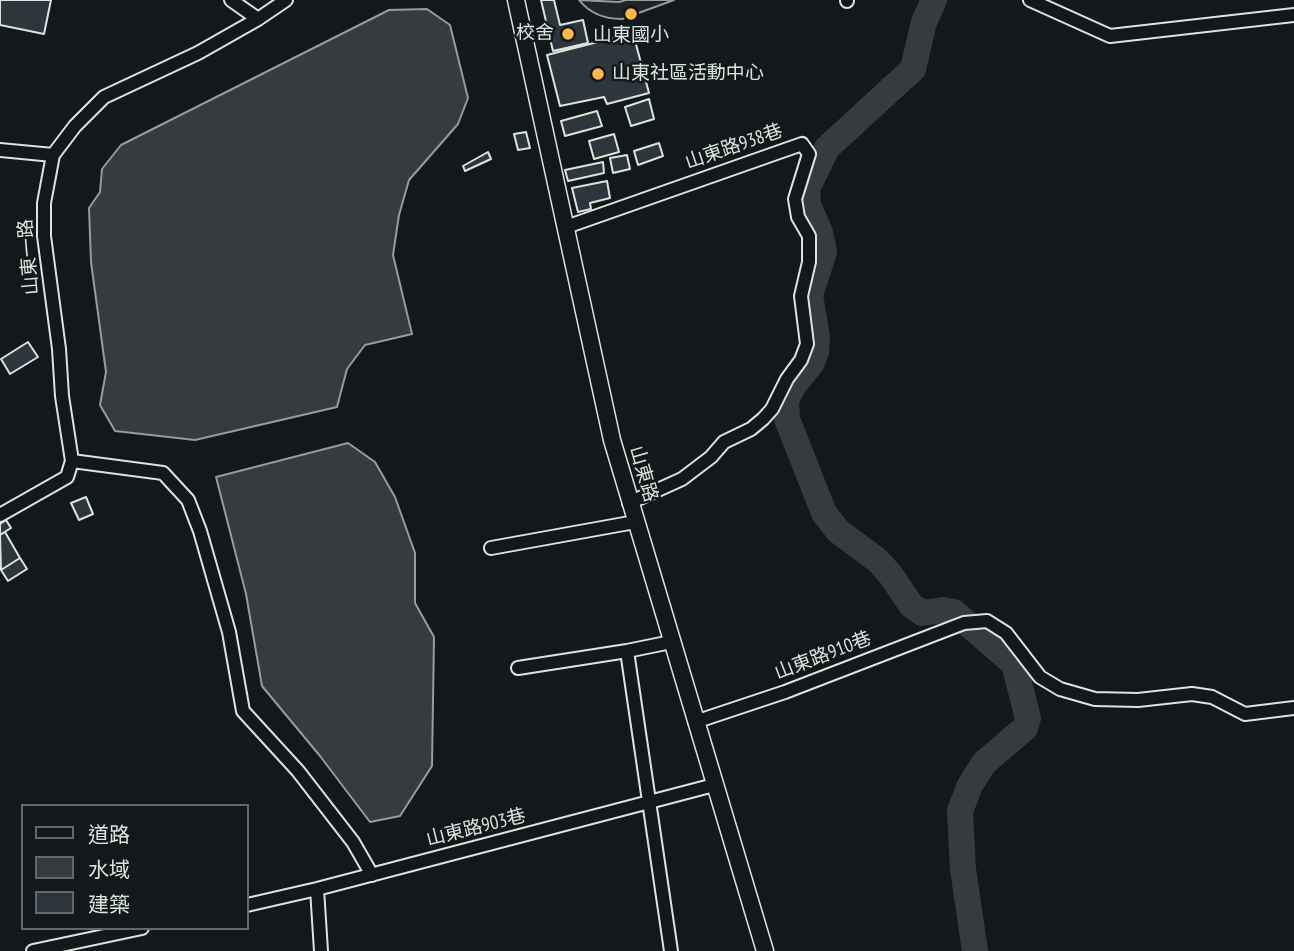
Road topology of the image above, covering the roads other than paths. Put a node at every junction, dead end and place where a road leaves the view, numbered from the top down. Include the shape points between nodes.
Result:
1 (230, 0) edge
2 (286, 0) edge
3 (516, 0) edge
4 (1030, 0) edge
5 (1294, 15) edge
6 (258, 19) junction
7 (0, 150) edge
8 (53, 155) junction
9 (566, 227) junction
10 (72, 461) junction
11 (629, 503) junction
12 (0, 515) edge
13 (635, 522) junction
14 (491, 548) dead end
15 (671, 642) junction
16 (626, 651) junction
17 (518, 668) dead end
18 (1294, 708) edge
19 (695, 722) junction
20 (714, 785) junction
21 (649, 803) junction
22 (372, 875) junction
23 (317, 889) junction
24 (248, 905) edge
25 (133, 930) edge
26 (33, 951) edge
27 (321, 951) edge
28 (671, 951) edge
29 (765, 951) edge

1 - 6 street
2 - 6 street, 山東一路
3 - 9 street, 山東路
4 - 5 street via 1110,36
6 - 8 street, 山東一路 via 104,97
7 - 8 street
8 - 10 street, 山東一路 via 44,203 44,236
9 - 11 street, 山東路
9 - 11 street, 山東路938巷 via 802,144 809,154 795,199 798,217 809,236 801,296 807,344 801,360 763,419 751,429 724,442 682,479
10 - 12 street via 67,477
10 - 22 street via 163,474 188,500 229,632 243,711 354,842
11 - 13 street, 山東路
13 - 14 street
13 - 15 street, 山東路
15 - 16 street
15 - 19 street, 山東路
16 - 17 street
16 - 21 street
18 - 19 street, 山東路910巷 via 1245,714 1212,697 1192,694 1095,699 1060,689 1040,677 1006,633 987,621 969,622
19 - 20 street, 山東路
20 - 21 street, 山東路903巷
20 - 29 street, 山東路
21 - 22 street, 山東路903巷
21 - 28 street
22 - 23 street, 山東路903巷
23 - 24 street, 山東路903巷
23 - 27 street
25 - 26 street

